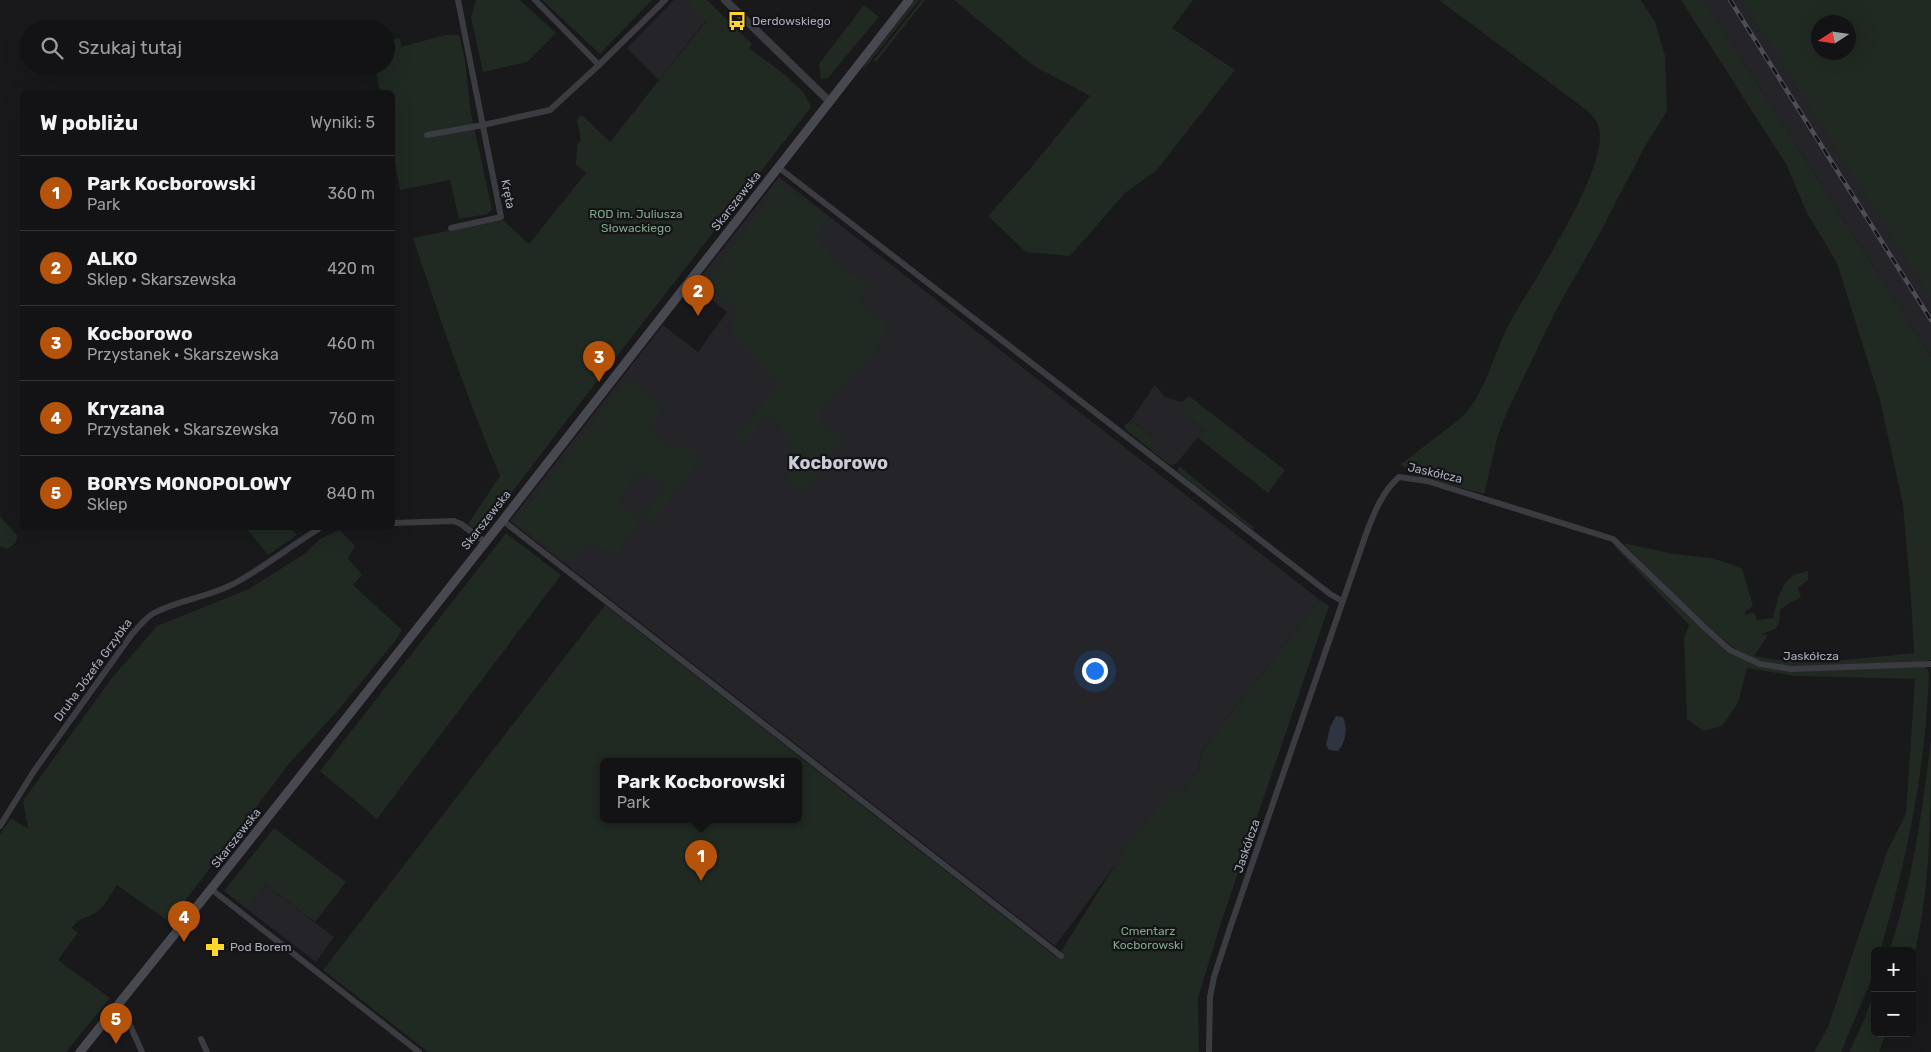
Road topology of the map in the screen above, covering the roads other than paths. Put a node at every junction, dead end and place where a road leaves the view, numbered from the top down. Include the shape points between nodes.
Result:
1 (458, 0) edge
2 (536, 0) edge
3 (665, 0) edge
4 (725, 0) edge
5 (909, 0) edge
6 (599, 65) junction
7 (830, 102) junction
8 (483, 125) junction
9 (427, 134) dead end
10 (778, 167) junction
11 (451, 228) dead end
12 (502, 520) junction
13 (395, 523) edge
14 (317, 530) edge
15 (485, 542) junction
16 (1342, 601) junction
17 (1931, 664) edge
18 (0, 826) edge
19 (211, 889) junction
20 (1061, 956) dead end
21 (129, 1023) dead end
22 (202, 1039) dead end
23 (411, 1050) edge
24 (80, 1052) edge
25 (142, 1052) edge
26 (207, 1052) edge
27 (419, 1052) edge
28 (1209, 1052) edge

1 - 8 street, Kręta
2 - 6 street
3 - 6 street
4 - 7 street
5 - 7 main road, Skarszewska
6 - 8 street via 550,110
7 - 10 main road, Skarszewska
8 - 9 street
8 - 11 street, Kręta via 502,217
10 - 12 main road, Skarszewska
10 - 16 street
12 - 15 main road, Skarszewska
12 - 20 street
13 - 15 street via 454,521
14 - 18 street, Druha Józefa Grzybka via 237,582 166,608 143,622 37,766
15 - 19 main road, Skarszewska
16 - 17 street, Jaskółcza via 1377,505 1393,483 1404,476 1613,539 1704,627 1745,658 1760,664 1791,669
16 - 28 street, Jaskółcza via 1214,977 1210,997
19 - 23 street
19 - 24 main road, Skarszewska
21 - 25 street
22 - 26 street
23 - 27 street

